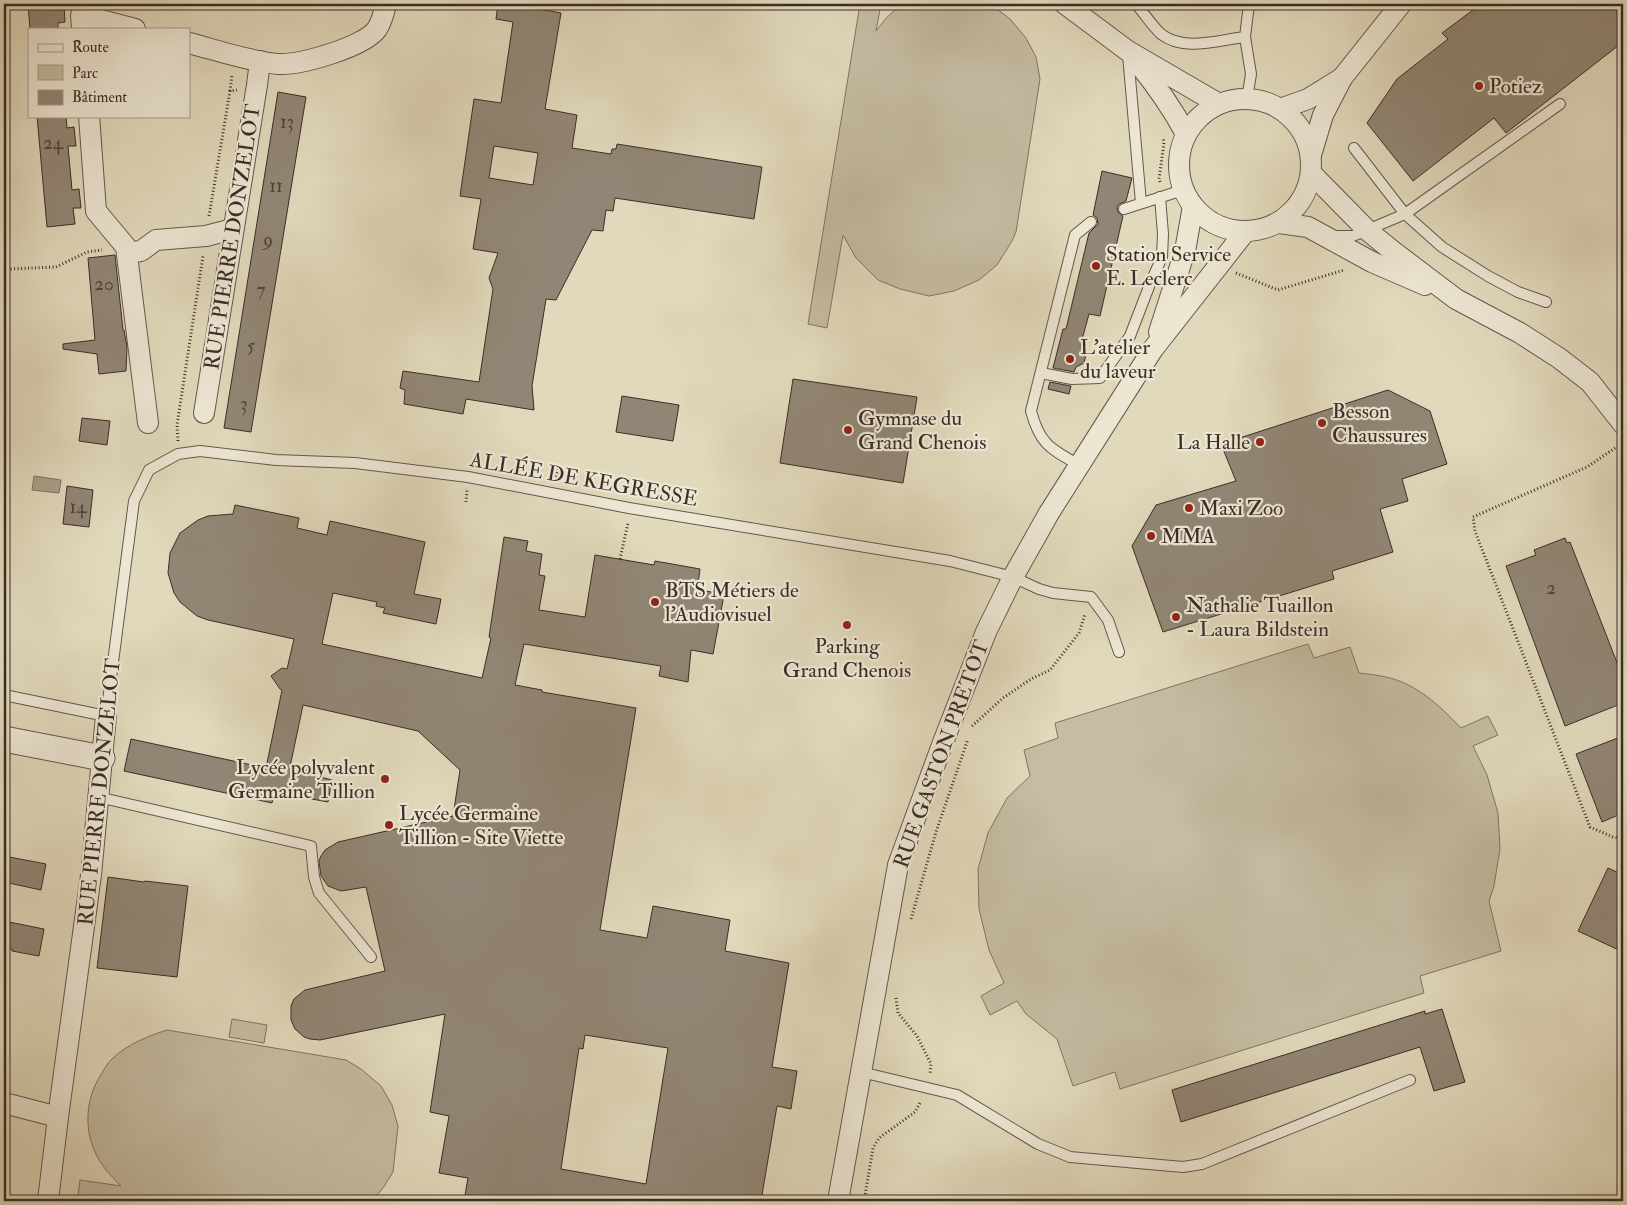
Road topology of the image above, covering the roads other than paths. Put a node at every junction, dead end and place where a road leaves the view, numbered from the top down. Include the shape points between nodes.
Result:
1 (386, 4) edge
2 (1065, 4) edge
3 (1136, 4) edge
4 (1249, 4) edge
5 (1401, 4) edge
6 (82, 28) edge
7 (131, 28) edge
8 (1245, 37) junction
9 (190, 43) edge
10 (1128, 51) junction
11 (260, 61) junction
12 (1342, 78) junction
13 (1247, 98) junction
14 (1219, 104) junction
15 (1560, 104) dead end
16 (1280, 108) junction
17 (89, 118) edge
18 (1186, 134) junction
19 (1354, 148) dead end
20 (1311, 164) junction
21 (1160, 197) junction
22 (1188, 198) junction
23 (1141, 203) junction
24 (1124, 209) dead end
25 (1405, 214) junction
26 (1091, 222) dead end
27 (1279, 223) junction
28 (234, 229) junction
29 (1368, 231) junction
30 (1245, 232) junction
31 (1326, 236) junction
32 (127, 250) junction
33 (1456, 298) junction
34 (1546, 302) dead end
35 (1153, 348) junction
36 (1041, 373) junction
37 (204, 413) dead end
38 (148, 423) dead end
39 (1623, 424) edge
40 (1079, 465) junction
41 (150, 470) joint
42 (1013, 578) junction
43 (1119, 652) dead end
44 (4, 695) edge
45 (106, 716) junction
46 (4, 739) edge
47 (102, 758) junction
48 (98, 797) junction
49 (371, 957) dead end
50 (861, 1072) junction
51 (1410, 1080) dead end
52 (4, 1103) edge
53 (58, 1117) junction
54 (48, 1201) edge
55 (838, 1201) edge

1 - 11 street via 376,30 354,45 316,59 279,64
2 - 10 street
3 - 8 lane via 1160,33 1177,43
4 - 8 lane
5 - 12 street
6 - 7 street via 81,15
8 - 13 lane via 1251,74
9 - 11 street
10 - 14 street
10 - 18 street via 1162,93
10 - 23 lane
11 - 28 street, RUE PIERRE DONZELOT
12 - 16 street via 1308,99
12 - 20 street via 1323,115
13 - 14 street
13 - 16 street
14 - 18 street via 1200,116
15 - 25 lane
16 - 20 street via 1295,121 1305,136
17 - 32 street via 96,211
18 - 22 street via 1180,152 1179,171
19 - 25 lane
20 - 27 street via 1306,193 1295,210
20 - 29 street
21 - 22 lane
21 - 23 lane
21 - 36 lane via 1164,234 1162,257 1130,336 1100,378 1072,379
22 - 30 street via 1207,220
22 - 35 street, RUE GASTON PRETOT via 1185,251
23 - 24 lane
25 - 29 lane
25 - 34 lane via 1442,247 1488,276
26 - 36 lane via 1075,235
27 - 30 street
27 - 31 street via 1308,227
28 - 32 street via 206,236 156,240 141,251
28 - 37 street, RUE PIERRE DONZELOT
29 - 31 lane via 1353,236
29 - 33 street
30 - 35 street, RUE GASTON PRETOT
31 - 33 street via 1372,262
32 - 38 street
33 - 39 street via 1559,358 1590,382
35 - 40 street, RUE GASTON PRETOT
36 - 40 lane via 1031,411 1035,428 1049,447
40 - 42 street, RUE GASTON PRETOT
41 - 42 lane, ALLÉE DE KEGRESSE via 178,454 200,451 276,460 355,463 468,477 629,508 950,561
41 - 45 lane, RUE PIERRE DONZELOT via 134,501
42 - 43 lane, ALLÉE DE KEGRESSE via 1053,593 1091,597 1108,620
42 - 50 street, RUE GASTON PRETOT via 986,632 898,865
44 - 45 lane
45 - 47 street, RUE PIERRE DONZELOT
46 - 47 street
47 - 48 street, RUE PIERRE DONZELOT
48 - 49 lane via 311,846 319,893
48 - 53 street, RUE PIERRE DONZELOT via 90,884
50 - 51 lane via 957,1095 1038,1144 1070,1157 1183,1167 1202,1164
50 - 55 street, RUE GASTON PRETOT
52 - 53 street
53 - 54 street, RUE PIERRE DONZELOT

